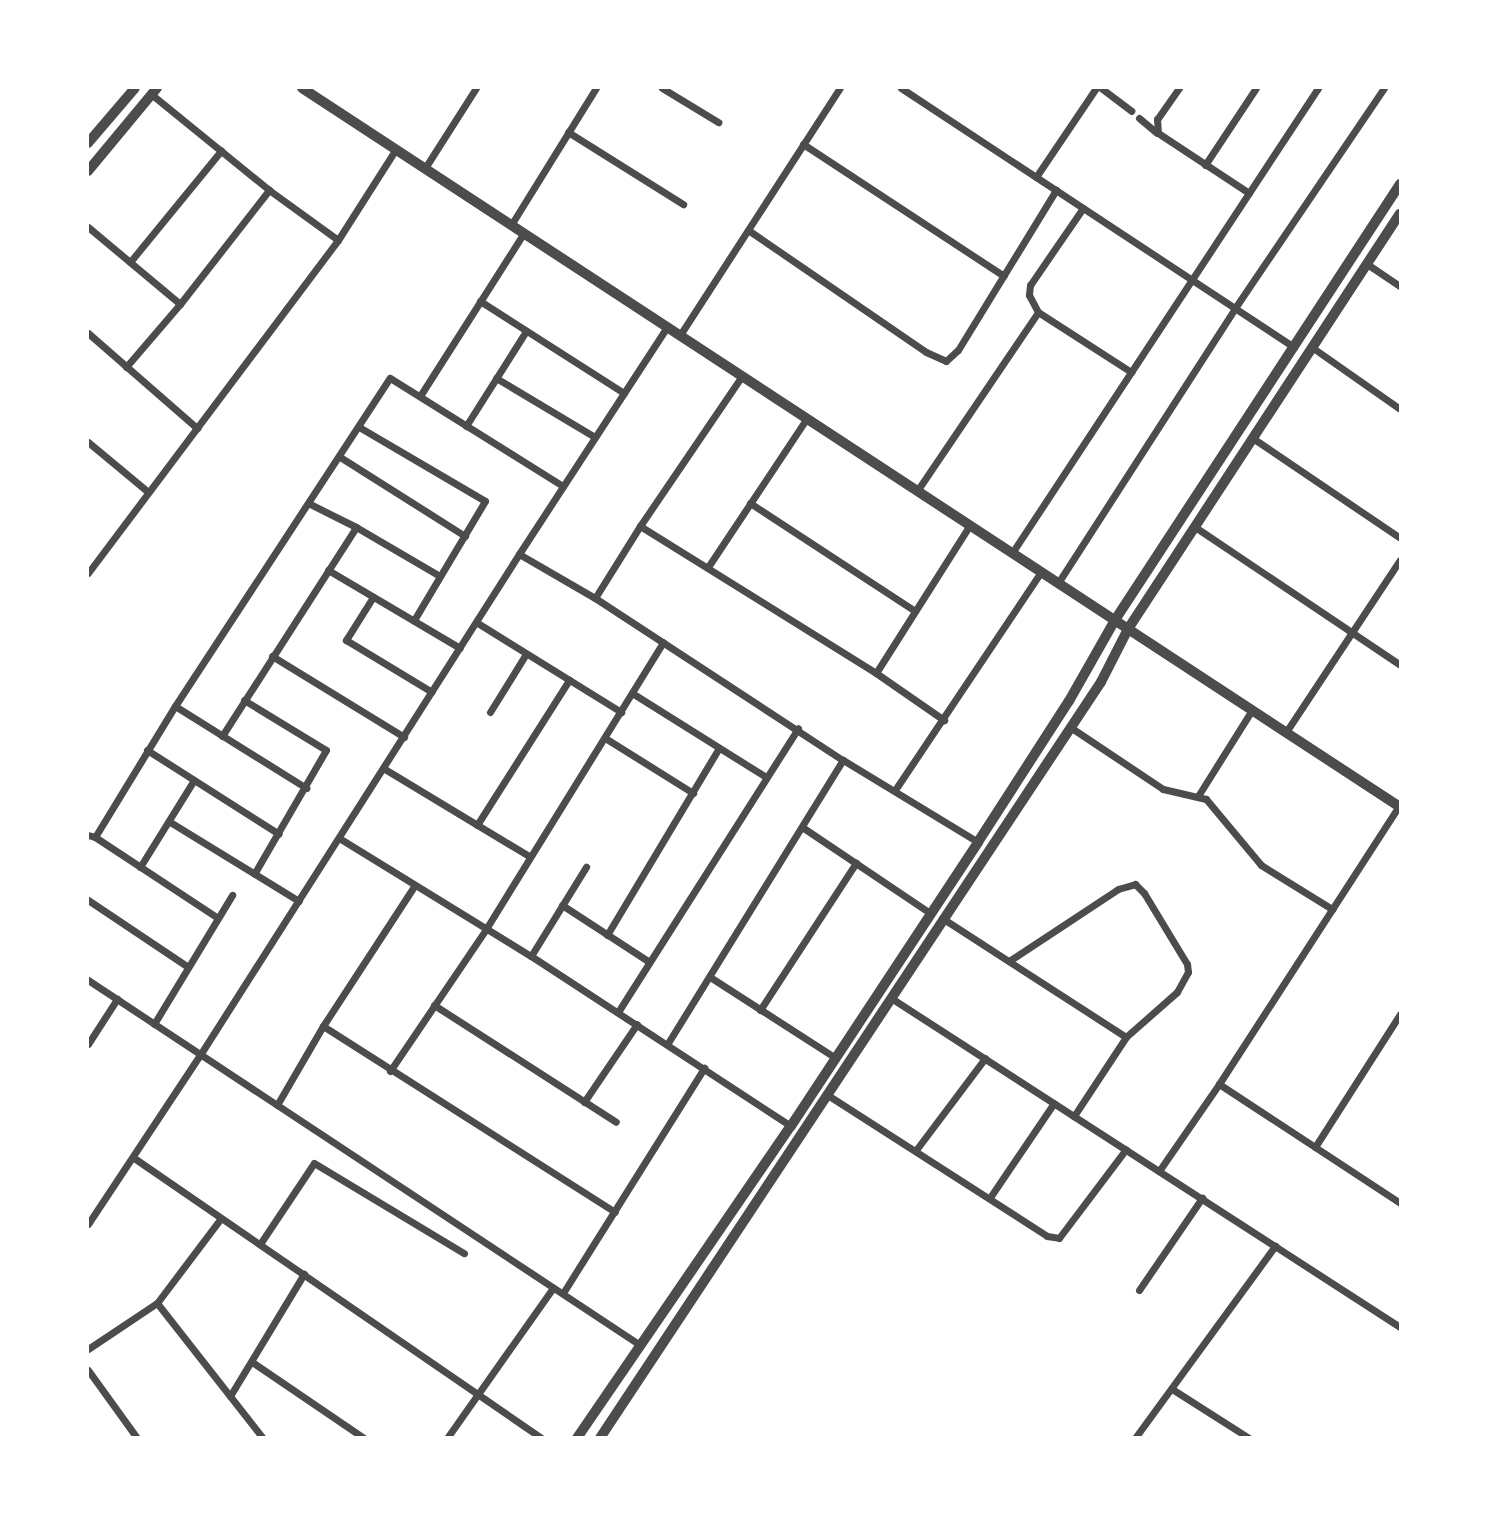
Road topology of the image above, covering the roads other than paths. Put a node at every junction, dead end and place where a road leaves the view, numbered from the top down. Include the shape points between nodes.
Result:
1 (135, 88) edge
2 (302, 88) edge
3 (476, 88) edge
4 (596, 88) edge
5 (662, 88) edge
6 (829, 88) edge
7 (901, 88) edge
8 (1098, 88) edge
9 (1180, 88) edge
10 (1256, 88) edge
11 (1318, 88) edge
12 (1384, 88) edge
13 (838, 90) edge
14 (154, 91) edge
15 (1131, 111) dead end
16 (1139, 118) dead end
17 (718, 122) dead end
18 (568, 132) junction
19 (1158, 133) junction
20 (88, 144) edge
21 (803, 144) junction
22 (396, 149) junction
23 (221, 151) junction
24 (1205, 164) junction
25 (425, 168) junction
26 (88, 171) edge
27 (1036, 177) junction
28 (1401, 184) edge
29 (269, 190) junction
30 (1056, 190) junction
31 (1249, 193) junction
32 (683, 204) dead end
33 (1083, 208) junction
34 (1401, 214) edge
35 (511, 225) junction
36 (88, 227) edge
37 (748, 230) junction
38 (524, 233) junction
39 (338, 240) junction
40 (131, 262) junction
41 (1367, 264) junction
42 (1003, 276) junction
43 (1192, 280) junction
44 (1401, 286) edge
45 (480, 302) junction
46 (180, 304) junction
47 (1235, 308) junction
48 (1038, 312) junction
49 (667, 327) junction
50 (526, 331) junction
51 (88, 333) edge
52 (680, 335) junction
53 (1294, 347) junction
54 (1313, 348) junction
55 (126, 367) junction
56 (1131, 372) junction
57 (743, 376) junction
58 (496, 377) junction
59 (624, 393) junction
60 (420, 396) junction
61 (1401, 409) edge
62 (807, 418) junction
63 (466, 426) junction
64 (359, 427) junction
65 (197, 428) junction
66 (595, 437) junction
67 (1254, 439) junction
68 (88, 442) edge
69 (340, 457) junction
70 (563, 486) junction
71 (146, 491) junction
72 (917, 491) junction
73 (750, 503) junction
74 (310, 504) junction
75 (970, 525) junction
76 (640, 526) junction
77 (356, 527) junction
78 (1195, 527) junction
79 (464, 536) junction
80 (1401, 538) edge
81 (1012, 553) junction
82 (519, 554) junction
83 (1401, 560) edge
84 (708, 567) junction
85 (328, 570) junction
86 (1041, 572) junction
87 (88, 573) edge
88 (440, 576) junction
89 (1058, 583) junction
90 (373, 597) junction
91 (595, 598) junction
92 (915, 611) junction
93 (414, 620) junction
94 (1115, 620) junction
95 (476, 622) junction
96 (1128, 629) junction
97 (1351, 634) junction
98 (663, 642) junction
99 (460, 648) junction
100 (526, 654) junction
101 (272, 656) junction
102 (1401, 666) edge
103 (876, 673) junction
104 (569, 680) junction
105 (432, 692) junction
106 (632, 693) junction
107 (244, 701) junction
108 (175, 706) junction
109 (1252, 710) junction
110 (490, 712) dead end
111 (621, 712) junction
112 (944, 720) junction
113 (1070, 727) junction
114 (798, 728) junction
115 (1286, 732) junction
116 (222, 736) junction
117 (404, 737) junction
118 (605, 737) junction
119 (719, 748) junction
120 (147, 750) junction
121 (843, 760) junction
122 (383, 768) junction
123 (766, 777) junction
124 (194, 780) junction
125 (306, 788) junction
126 (895, 790) junction
127 (692, 793) junction
128 (1198, 796) junction
129 (1400, 807) edge
130 (170, 822) junction
131 (477, 825) junction
132 (802, 827) junction
133 (279, 834) junction
134 (91, 836) edge
135 (340, 838) junction
136 (978, 842) junction
137 (529, 856) junction
138 (856, 863) junction
139 (140, 867) junction
140 (586, 867) dead end
141 (254, 874) junction
142 (415, 885) junction
143 (232, 895) dead end
144 (88, 900) edge
145 (299, 901) junction
146 (562, 905) junction
147 (1332, 909) junction
148 (930, 913) junction
149 (218, 918) junction
150 (942, 918) junction
151 (486, 929) junction
152 (607, 935) junction
153 (531, 956) junction
154 (649, 961) junction
155 (1009, 961) junction
156 (188, 967) junction
157 (710, 977) junction
158 (88, 980) edge
159 (891, 998) junction
160 (117, 999) junction
161 (434, 1005) junction
162 (760, 1010) junction
163 (618, 1012) junction
164 (1401, 1014) edge
165 (154, 1024) junction
166 (637, 1024) junction
167 (323, 1027) junction
168 (1126, 1037) junction
169 (668, 1043) junction
170 (88, 1044) edge
171 (200, 1055) junction
172 (834, 1057) junction
173 (985, 1058) junction
174 (704, 1068) junction
175 (390, 1071) junction
176 (1219, 1084) junction
177 (826, 1094) junction
178 (584, 1102) junction
179 (1054, 1103) junction
180 (277, 1105) junction
181 (1074, 1116) junction
182 (615, 1122) dead end
183 (791, 1126) junction
184 (1315, 1147) junction
185 (1126, 1149) junction
186 (916, 1150) junction
187 (134, 1158) junction
188 (1159, 1171) junction
189 (990, 1196) junction
190 (1202, 1198) junction
191 (1400, 1200) edge
192 (615, 1212) junction
193 (221, 1217) junction
194 (88, 1224) edge
195 (260, 1244) junction
196 (1275, 1246) junction
197 (464, 1253) dead end
198 (304, 1274) junction
199 (553, 1288) junction
200 (1139, 1290) dead end
201 (563, 1293) junction
202 (157, 1303) junction
203 (1401, 1327) edge
204 (640, 1345) junction
205 (88, 1349) edge
206 (252, 1362) junction
207 (88, 1370) edge
208 (1172, 1389) junction
209 (480, 1394) junction
210 (230, 1396) junction
211 (137, 1437) edge
212 (263, 1437) edge
213 (364, 1437) edge
214 (447, 1437) edge
215 (542, 1437) edge
216 (577, 1437) edge
217 (600, 1437) edge
218 (1135, 1437) edge
219 (1249, 1437) edge

1 - 20 street
2 - 22 street
3 - 25 street
4 - 18 street
5 - 17 street
6 - 13 street
7 - 27 street
8 - 15 street
8 - 27 street
9 - 19 street via 1157,119
10 - 24 street
11 - 31 street
12 - 47 street
13 - 21 street
14 - 23 street
14 - 26 street
16 - 19 street
18 - 32 street
18 - 35 street
19 - 24 street
21 - 37 street
21 - 42 street
22 - 25 street
22 - 39 street
23 - 29 street
23 - 40 street
24 - 31 street
25 - 35 street
27 - 30 street
28 - 53 street
29 - 39 street
29 - 46 street
30 - 33 street
30 - 42 street
31 - 43 street
33 - 43 street
33 - 48 street via 1030,285 1029,295
34 - 41 street
35 - 38 street
36 - 40 street
37 - 42 street via 940,360 952,358
37 - 52 street
38 - 45 street
38 - 49 street
39 - 65 street
40 - 46 street
41 - 44 street
41 - 54 street
43 - 47 street
43 - 56 street
45 - 50 street
45 - 60 street
46 - 55 street
47 - 53 street
47 - 89 street
48 - 56 street
48 - 72 street
49 - 52 street
49 - 59 street
50 - 58 street
50 - 59 street
51 - 55 street
52 - 57 street
53 - 94 street
54 - 61 street
54 - 67 street
55 - 65 street
56 - 81 street
57 - 62 street
57 - 76 street
58 - 63 street
58 - 66 street
59 - 66 street
60 - 63 street
60 - 64 street via 390,378
62 - 72 street
62 - 73 street
63 - 70 street
64 - 69 street
64 - 79 street via 485,501
65 - 71 street
66 - 70 street
67 - 78 street
67 - 80 street
68 - 71 street
69 - 74 street
69 - 79 street
70 - 82 street
71 - 87 street
72 - 75 street
73 - 84 street
73 - 92 street
74 - 77 street
74 - 108 street
75 - 81 street
75 - 92 street
76 - 84 street
76 - 91 street
77 - 85 street
77 - 88 street
78 - 96 street
78 - 97 street
79 - 88 street
81 - 86 street
82 - 91 street
82 - 95 street
83 - 97 street
84 - 103 street
85 - 90 street
85 - 101 street
86 - 89 street
86 - 112 street
88 - 93 street
89 - 94 street
90 - 93 street
90 - 105 street via 347,642
91 - 98 street
92 - 103 street
93 - 99 street
94 - 96 street
94 - 136 street
95 - 99 street
95 - 100 street
96 - 109 street
96 - 113 street via 1101,682
97 - 102 street
97 - 115 street
98 - 106 street
98 - 114 street
99 - 105 street
100 - 104 street
100 - 110 street
101 - 107 street
101 - 117 street
103 - 112 street
104 - 111 street
104 - 131 street
105 - 117 street
106 - 111 street
106 - 119 street
107 - 116 street
107 - 125 street via 326,750
108 - 116 street
108 - 120 street
109 - 115 street
109 - 128 street
111 - 118 street
112 - 126 street
113 - 128 street via 1163,789
113 - 150 street
114 - 121 street
114 - 123 street
115 - 129 street
116 - 125 street
117 - 122 street
118 - 127 street
118 - 137 street
119 - 123 street
119 - 127 street
120 - 124 street
120 - 134 street
121 - 126 street
121 - 132 street
122 - 131 street
122 - 135 street
123 - 154 street
124 - 130 street
124 - 133 street
125 - 133 street
126 - 136 street
127 - 152 street
128 - 147 street via 1213,805 1261,865
129 - 147 street
130 - 139 street
130 - 141 street
131 - 137 street
132 - 138 street
132 - 157 street
133 - 141 street
134 - 139 street
135 - 142 street
135 - 145 street
136 - 148 street
137 - 151 street
138 - 148 street
138 - 162 street
139 - 149 street
140 - 146 street
141 - 145 street
142 - 151 street
142 - 167 street
143 - 149 street
144 - 156 street
145 - 171 street
146 - 152 street
146 - 153 street
147 - 176 street
148 - 172 street
149 - 156 street
150 - 155 street
150 - 159 street
151 - 153 street
151 - 161 street
152 - 154 street
153 - 163 street
154 - 163 street
155 - 168 street
155 - 168 street via 1118,889 1135,884 1166,928 1188,972 1177,992
156 - 165 street
157 - 162 street
157 - 169 street
158 - 160 street
159 - 173 street
159 - 177 street
160 - 165 street
160 - 170 street
161 - 175 street
161 - 178 street
162 - 172 street
163 - 166 street
164 - 184 street
165 - 171 street
166 - 169 street
166 - 178 street
167 - 175 street
167 - 180 street
168 - 181 street
169 - 174 street
171 - 180 street
171 - 187 street
172 - 183 street
173 - 179 street
173 - 186 street
174 - 183 street
174 - 192 street
175 - 192 street
176 - 184 street
176 - 188 street
177 - 186 street
177 - 217 street
178 - 182 street
179 - 181 street
179 - 189 street
180 - 199 street
181 - 185 street
183 - 204 street
184 - 191 street
185 - 188 street
185 - 189 street via 1059,1238 1047,1236
186 - 189 street
187 - 193 street
187 - 194 street
188 - 190 street
190 - 196 street
190 - 200 street
192 - 201 street
193 - 195 street
193 - 202 street
195 - 197 street via 314,1163
195 - 198 street
196 - 203 street
196 - 208 street
198 - 206 street
198 - 209 street
199 - 201 street
199 - 209 street
201 - 204 street
202 - 205 street
202 - 210 street
204 - 216 street
206 - 210 street
206 - 213 street
207 - 211 street
208 - 218 street
208 - 219 street
209 - 214 street
209 - 215 street
210 - 212 street

